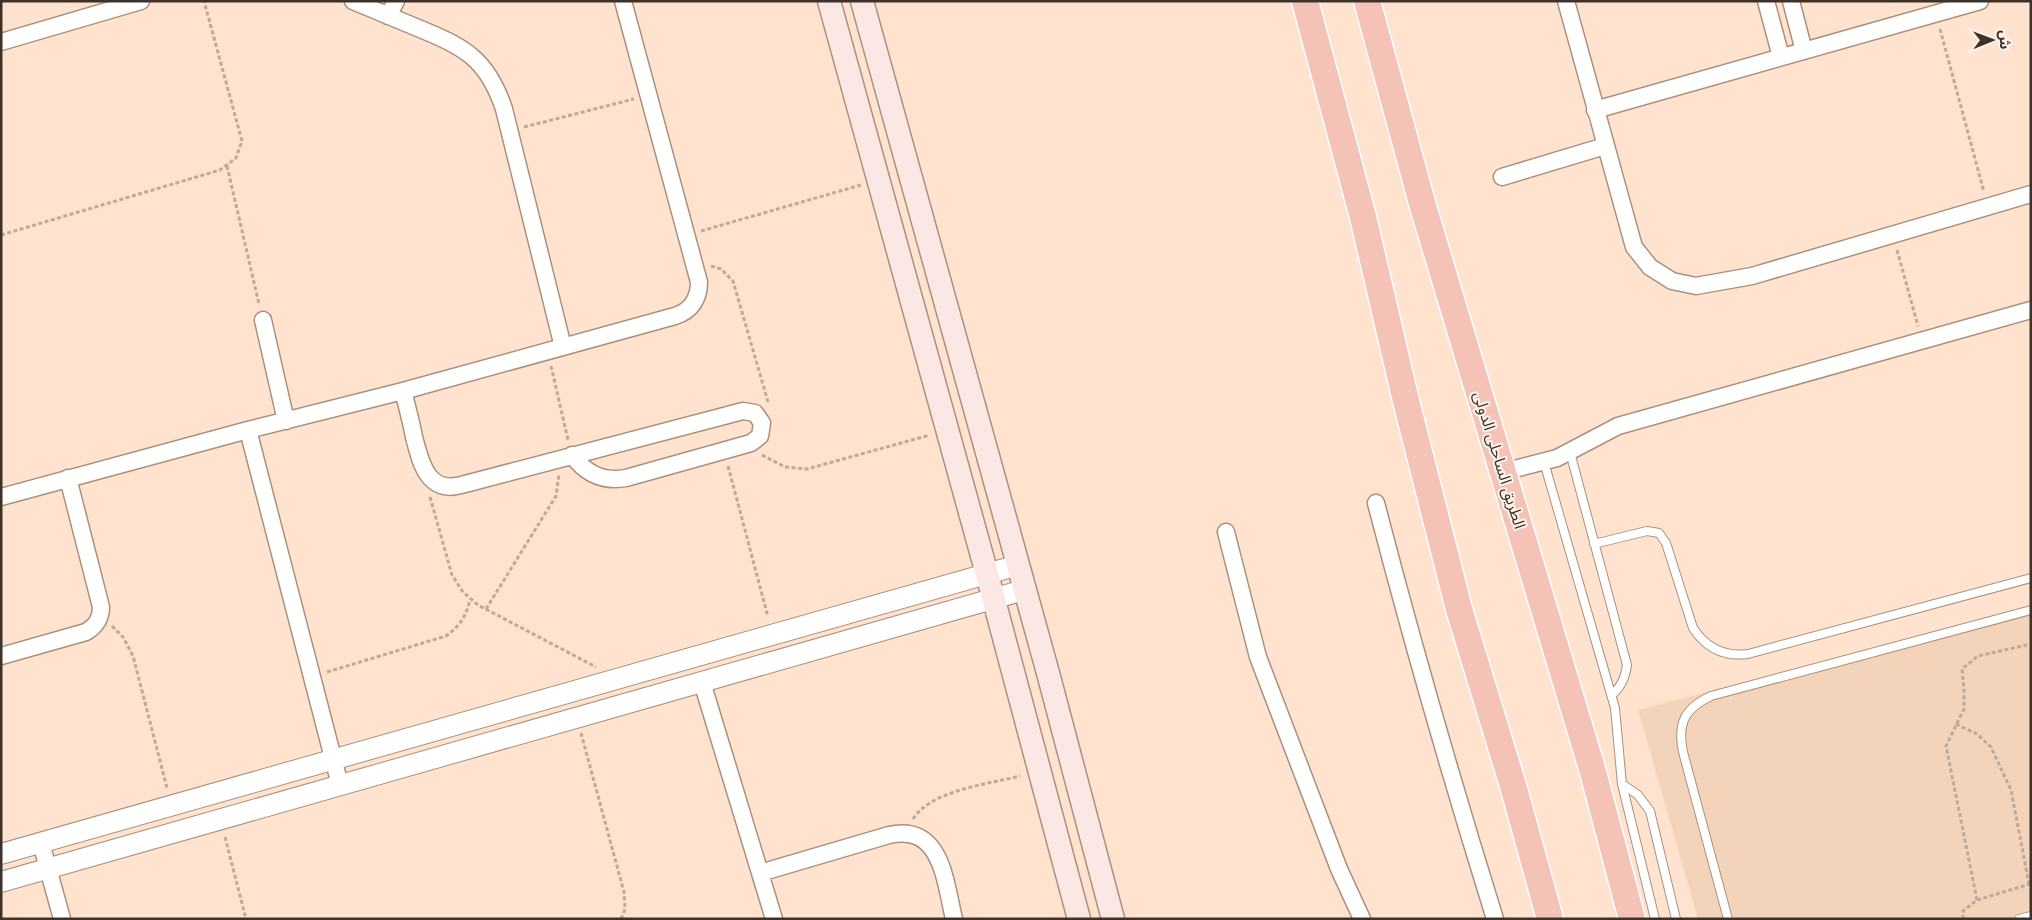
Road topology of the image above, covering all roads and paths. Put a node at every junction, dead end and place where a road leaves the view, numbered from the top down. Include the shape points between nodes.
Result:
1 (141, 1) edge
2 (204, 1) edge
3 (353, 1) edge
4 (396, 1) edge
5 (622, 1) edge
6 (829, 1) edge
7 (862, 1) edge
8 (1305, 1) edge
9 (1367, 1) edge
10 (1566, 1) edge
11 (1766, 1) edge
12 (1791, 1) edge
13 (1980, 1) edge
14 (94, 8) edge
15 (1936, 14) junction
16 (388, 16) junction
17 (1, 42) edge
18 (1804, 51) junction
19 (1782, 57) junction
20 (648, 95) junction
21 (1595, 110) junction
22 (509, 131) junction
23 (1605, 146) junction
24 (227, 166) junction
25 (1502, 177) dead end
26 (879, 180) junction
27 (2031, 194) edge
28 (1988, 207) junction
29 (1, 235) edge
30 (686, 235) junction
31 (1892, 235) junction
32 (695, 268) junction
33 (2031, 310) edge
34 (263, 320) joint
35 (1922, 340) junction
36 (563, 347) junction
37 (547, 351) junction
38 (403, 391) junction
39 (286, 421) junction
40 (762, 423) junction
41 (248, 430) junction
42 (947, 430) junction
43 (751, 443) junction
44 (724, 450) junction
45 (1570, 452) junction
46 (572, 456) junction
47 (553, 460) junction
48 (1544, 462) junction
49 (421, 463) junction
50 (1503, 472) junction
51 (68, 478) junction
52 (1, 497) edge
53 (1376, 503) dead end
54 (1226, 532) dead end
55 (1594, 544) junction
56 (1018, 565) junction
57 (987, 574) junction
58 (2031, 578) edge
59 (1024, 590) junction
60 (470, 599) junction
61 (993, 599) junction
62 (486, 609) junction
63 (2031, 610) edge
64 (99, 619) junction
65 (773, 634) junction
66 (2031, 644) edge
67 (1, 656) edge
68 (312, 677) junction
69 (618, 678) junction
70 (702, 682) junction
71 (1612, 695) junction
72 (577, 718) junction
73 (1956, 724) junction
74 (334, 760) junction
75 (1039, 771) junction
76 (1622, 784) junction
77 (340, 785) junction
78 (172, 806) junction
79 (220, 820) junction
80 (907, 833) junction
81 (41, 843) junction
82 (1, 854) edge
83 (48, 868) junction
84 (760, 874) junction
85 (1, 882) edge
86 (2030, 884) edge
87 (1976, 900) junction
88 (2031, 916) edge
89 (62, 919) edge
90 (246, 919) edge
91 (621, 919) edge
92 (774, 919) edge
93 (954, 919) edge
94 (1079, 919) edge
95 (1113, 919) edge
96 (1362, 919) edge
97 (1495, 919) edge
98 (1550, 919) edge
99 (1632, 919) edge
100 (1655, 919) edge
101 (1676, 919) edge
102 (1728, 919) edge
103 (1963, 919) edge
104 (2019, 919) edge

1 - 14 street
2 - 24 path via 242,141 236,158
3 - 16 street
4 - 16 street
5 - 20 street
6 - 26 main road
7 - 56 main road
8 - 98 highway via 1363,217 1460,609
9 - 50 highway, الطريق الساحلى الدولى via 1422,203
10 - 21 street
11 - 19 street
12 - 18 street
13 - 15 street
14 - 17 street
15 - 18 street
15 - 28 path
16 - 22 street via 448,41 483,66 499,93
18 - 19 street
19 - 21 street
20 - 22 path
20 - 30 street
21 - 23 street
22 - 36 street
23 - 25 street
23 - 31 street via 1634,247 1650,267 1672,281 1696,286 1722,283
24 - 29 path
24 - 34 path
26 - 30 path
26 - 42 main road
27 - 28 street
28 - 31 street
30 - 32 street
31 - 35 path
32 - 36 street via 699,282 696,299 681,314
32 - 40 path via 713,266 733,281 768,404
33 - 35 street
34 - 39 street
35 - 45 street via 1618,426
36 - 37 street
37 - 38 street
37 - 46 path
38 - 39 street
38 - 49 street
39 - 41 street
40 - 43 street via 760,436
40 - 46 street via 755,414 743,411
41 - 51 street
41 - 68 street
42 - 43 path via 807,469 774,463
42 - 57 main road
43 - 44 street
44 - 46 street via 616,480 595,476
44 - 65 path
45 - 48 street
45 - 55 lane
46 - 47 street
47 - 49 street via 457,486 435,482
47 - 62 path via 559,474 556,496
48 - 50 street
48 - 71 lane
49 - 60 path via 452,575
50 - 99 highway, الطريق الساحلى الدولى via 1593,772
51 - 52 street
51 - 64 street via 102,607
53 - 97 street via 1411,637
54 - 96 street via 1258,657
55 - 58 lane via 1647,531 1659,533 1666,543 1693,628 1712,648 1729,654 1748,654
55 - 71 lane via 1627,666 1626,677
56 - 57 street
56 - 59 main road
57 - 61 main road
57 - 65 street
59 - 61 street
59 - 95 main road
60 - 62 path
60 - 68 path via 459,625 446,636
61 - 70 street
61 - 75 main road
62 - 69 path
63 - 102 lane via 1711,696 1688,712 1682,724 1681,745
64 - 67 street via 86,632
64 - 78 path via 123,637 133,656
65 - 69 street
66 - 73 path via 1978,656 1962,669 1964,709
68 - 74 street
69 - 74 street
70 - 72 street
70 - 84 street
71 - 76 lane
72 - 77 street
72 - 91 path via 624,892 625,909
73 - 86 path via 1977,734 1991,747 2011,790
73 - 87 path via 1946,746
74 - 77 street
74 - 78 street
75 - 80 path via 935,798 919,810
75 - 94 main road
76 - 100 lane
76 - 101 lane via 1638,795 1650,811
77 - 79 street
78 - 81 street
79 - 83 street
79 - 90 path
80 - 84 street via 890,835
80 - 93 street via 924,839 937,854
81 - 82 street
81 - 83 street
83 - 85 street
83 - 89 street
84 - 92 street
86 - 87 path
87 - 103 path via 1963,911
88 - 104 lane

